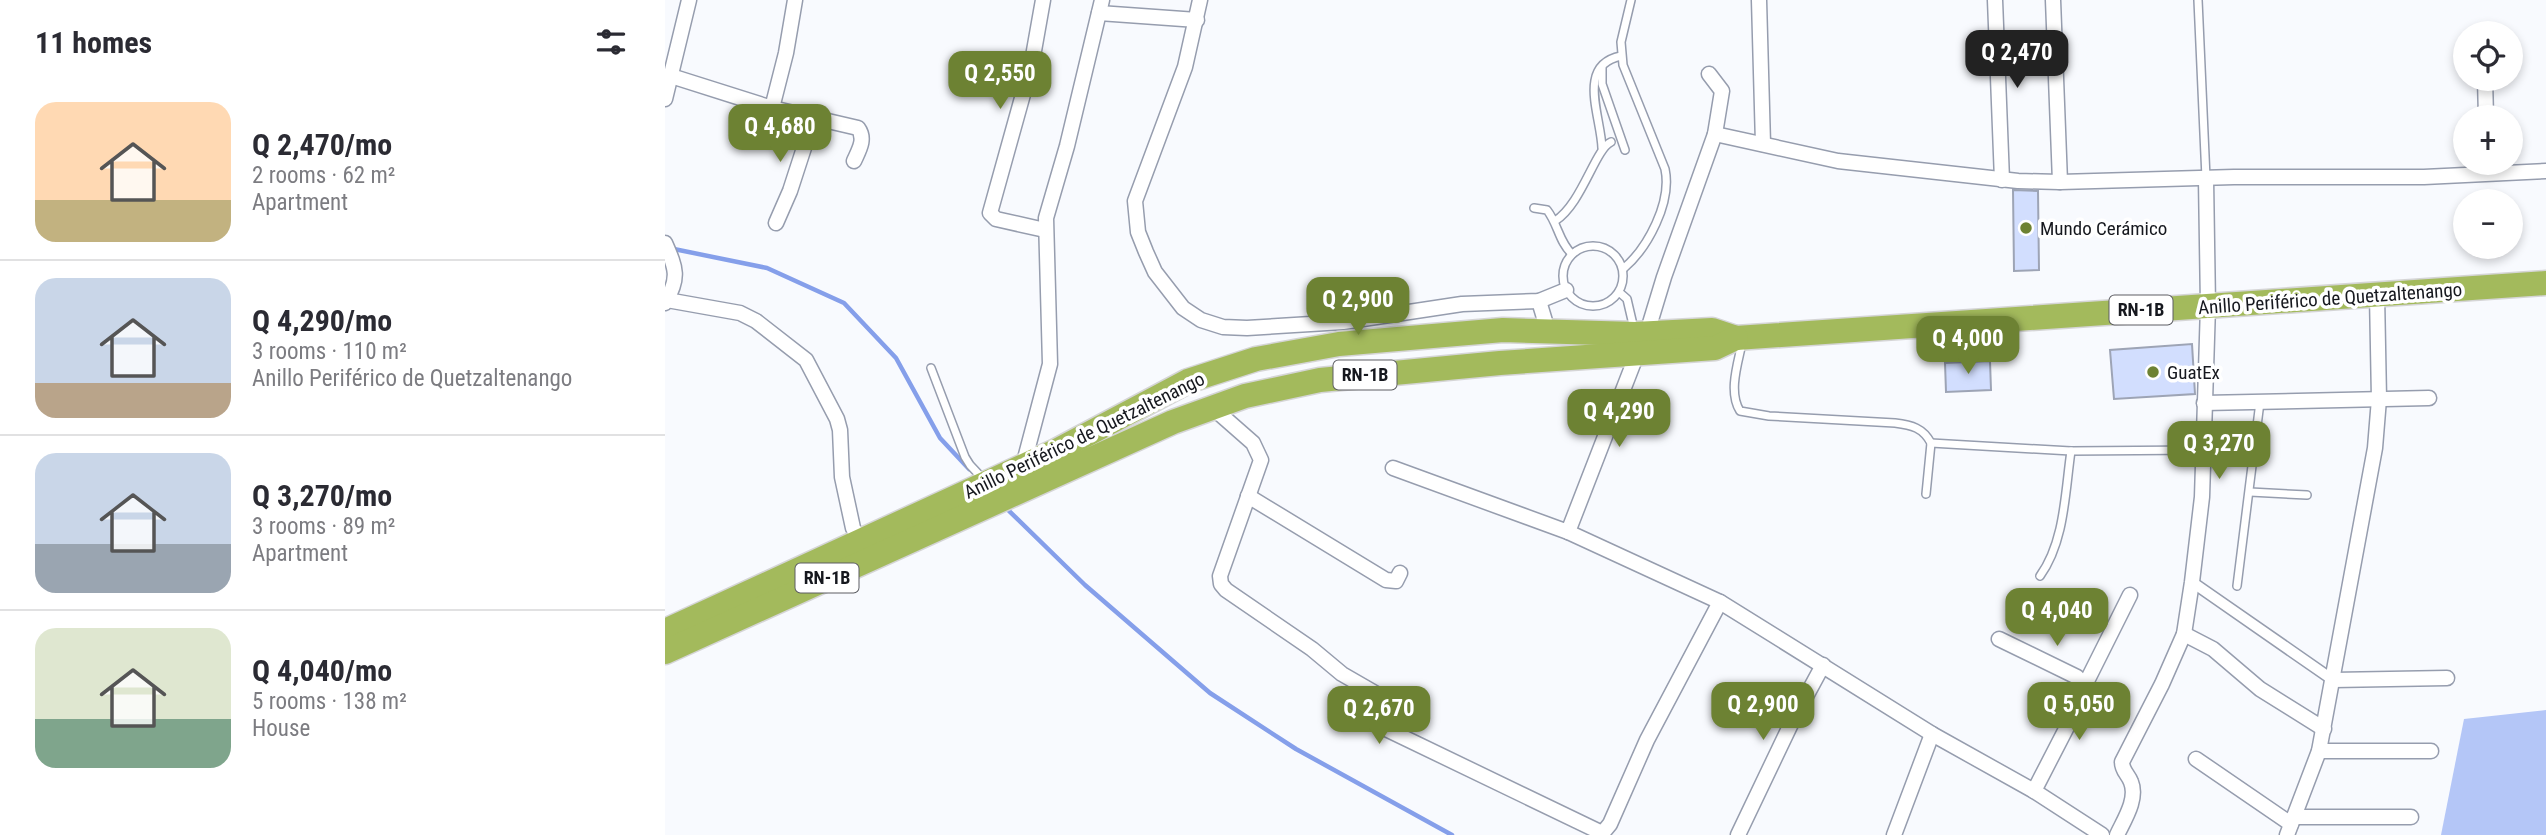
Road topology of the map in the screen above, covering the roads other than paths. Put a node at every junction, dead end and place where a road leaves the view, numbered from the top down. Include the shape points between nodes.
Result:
1 (689, 0) edge
2 (795, 0) edge
3 (1043, 0) edge
4 (1200, 0) edge
5 (1631, 0) edge
6 (1759, 0) edge
7 (1996, 0) edge
8 (2053, 0) edge
9 (2198, 0) edge
10 (1101, 7) edge
11 (1197, 20) junction
12 (1621, 56) junction
13 (1602, 65) junction
14 (1709, 74) dead end
15 (671, 76) junction
16 (665, 99) edge
17 (772, 108) junction
18 (814, 117) junction
19 (1715, 134) junction
20 (1611, 142) dead end
21 (1763, 144) junction
22 (1602, 148) junction
23 (1625, 150) dead end
24 (854, 162) dead end
25 (2453, 170) edge
26 (2523, 170) edge
27 (2546, 171) edge
28 (2206, 179) junction
29 (2002, 180) junction
30 (2060, 182) junction
31 (1534, 208) dead end
32 (1555, 221) junction
33 (776, 223) dead end
34 (1045, 230) junction
35 (665, 243) edge
36 (1572, 254) junction
37 (1623, 269) junction
38 (2546, 284) edge
39 (1566, 290) junction
40 (1619, 292) junction
41 (2377, 295) junction
42 (1539, 301) junction
43 (666, 302) edge
44 (1376, 305) dead end
45 (2208, 306) junction
46 (1406, 312) junction
47 (1548, 331) junction
48 (1740, 337) junction
49 (1639, 340) junction
50 (931, 368) dead end
51 (2429, 398) dead end
52 (2379, 399) junction
53 (2260, 402) junction
54 (2204, 403) junction
55 (1212, 408) junction
56 (1931, 443) junction
57 (2203, 450) junction
58 (2071, 451) junction
59 (1023, 466) junction
60 (1393, 468) dead end
61 (991, 490) junction
62 (2250, 492) junction
63 (1926, 494) dead end
64 (2307, 495) dead end
65 (1248, 496) junction
66 (1568, 531) junction
67 (860, 541) junction
68 (1400, 573) dead end
69 (2040, 576) dead end
70 (2192, 582) junction
71 (2237, 586) dead end
72 (2130, 595) dead end
73 (1720, 602) junction
74 (665, 631) edge
75 (2184, 634) junction
76 (1999, 639) dead end
77 (665, 652) edge
78 (1823, 665) junction
79 (2447, 678) dead end
80 (2333, 680) junction
81 (2084, 687) junction
82 (2324, 729) junction
83 (1932, 734) junction
84 (2319, 751) junction
85 (2431, 751) dead end
86 (2196, 759) dead end
87 (2034, 791) junction
88 (2411, 817) dead end
89 (2291, 825) edge
90 (1601, 834) edge
91 (1738, 835) edge
92 (1894, 835) edge
93 (2102, 835) edge
94 (2117, 835) edge

1 - 15 street
2 - 17 street
3 - 34 street via 1032,62 990,212 996,219
4 - 11 street
5 - 12 lane
6 - 21 street
7 - 29 street
8 - 30 street
9 - 28 lane
10 - 11 street
10 - 34 street
11 - 46 street via 1185,67 1135,201 1138,232 1168,290 1183,308 1223,327 1343,321
12 - 13 lane
12 - 37 lane via 1668,183 1647,240
13 - 22 lane via 1594,80
13 - 23 lane via 1602,84
14 - 19 street via 1722,91
15 - 16 street
15 - 17 street
17 - 18 street
18 - 24 street via 858,128 862,141
18 - 33 street
19 - 21 street
19 - 49 street
20 - 22 lane
21 - 29 street via 1838,161
22 - 32 lane via 1583,189
25 - 28 street
26 - 27 street
28 - 30 street
28 - 45 street
29 - 30 street
31 - 32 lane via 1547,210
32 - 36 lane
34 - 59 street via 1051,364
35 - 43 street via 676,275
36 - 37 lane via 1581,248 1601,247 1618,259
36 - 39 lane via 1563,271
37 - 40 lane
38 - 41 highway, Anillo Periférico de Quetzaltenango / RN-1B
39 - 40 lane via 1580,304 1591,306 1610,301
39 - 42 street
40 - 49 lane via 1627,299
41 - 45 highway, Anillo Periférico de Quetzaltenango / RN-1B
41 - 52 street
42 - 46 street
42 - 47 street
43 - 67 street via 740,313 806,360 837,419 842,477
44 - 46 lane
45 - 48 highway, Anillo Periférico de Quetzaltenango / RN-1B
45 - 54 street
47 - 49 highway, Anillo Periférico de Quetzaltenango / RN-1B
47 - 59 highway, Anillo Periférico de Quetzaltenango / RN-1B via 1471,332 1339,344 1256,359 1188,381
48 - 49 highway, Anillo Periférico de Quetzaltenango / RN-1B via 1712,330
48 - 56 lane via 1734,389 1740,411 1907,424 1923,432
49 - 55 highway, Anillo Periférico de Quetzaltenango / RN-1B via 1500,363 1320,380
49 - 66 street
50 - 61 lane via 965,457
51 - 52 street
52 - 53 street
52 - 80 street via 2375,448
53 - 54 street
53 - 62 lane
54 - 57 street
55 - 61 highway, Anillo Periférico de Quetzaltenango / RN-1B
55 - 65 street via 1260,454
56 - 58 lane
56 - 63 lane
57 - 58 lane
57 - 70 street
58 - 69 lane via 2056,547
59 - 61 highway, Anillo Periférico de Quetzaltenango / RN-1B
60 - 66 street
61 - 67 highway, Anillo Periférico de Quetzaltenango / RN-1B
61 - 77 highway, Anillo Periférico de Quetzaltenango / RN-1B
62 - 64 lane
62 - 71 lane
65 - 68 street via 1386,580 1396,581
65 - 90 street via 1220,576 1226,590 1375,693 1386,729
66 - 73 street
67 - 74 highway, Anillo Periférico de Quetzaltenango / RN-1B
70 - 75 street
70 - 80 street
72 - 81 street
73 - 78 street
73 - 90 street
75 - 82 street via 2213,649 2260,689
75 - 94 street via 2122,760 2133,792
76 - 81 street via 2077,677
78 - 83 street
78 - 91 street
79 - 80 street
80 - 82 street
81 - 87 street
82 - 84 street
83 - 87 street
83 - 92 street
84 - 85 street
84 - 89 street
86 - 89 street
87 - 93 street
88 - 89 street

